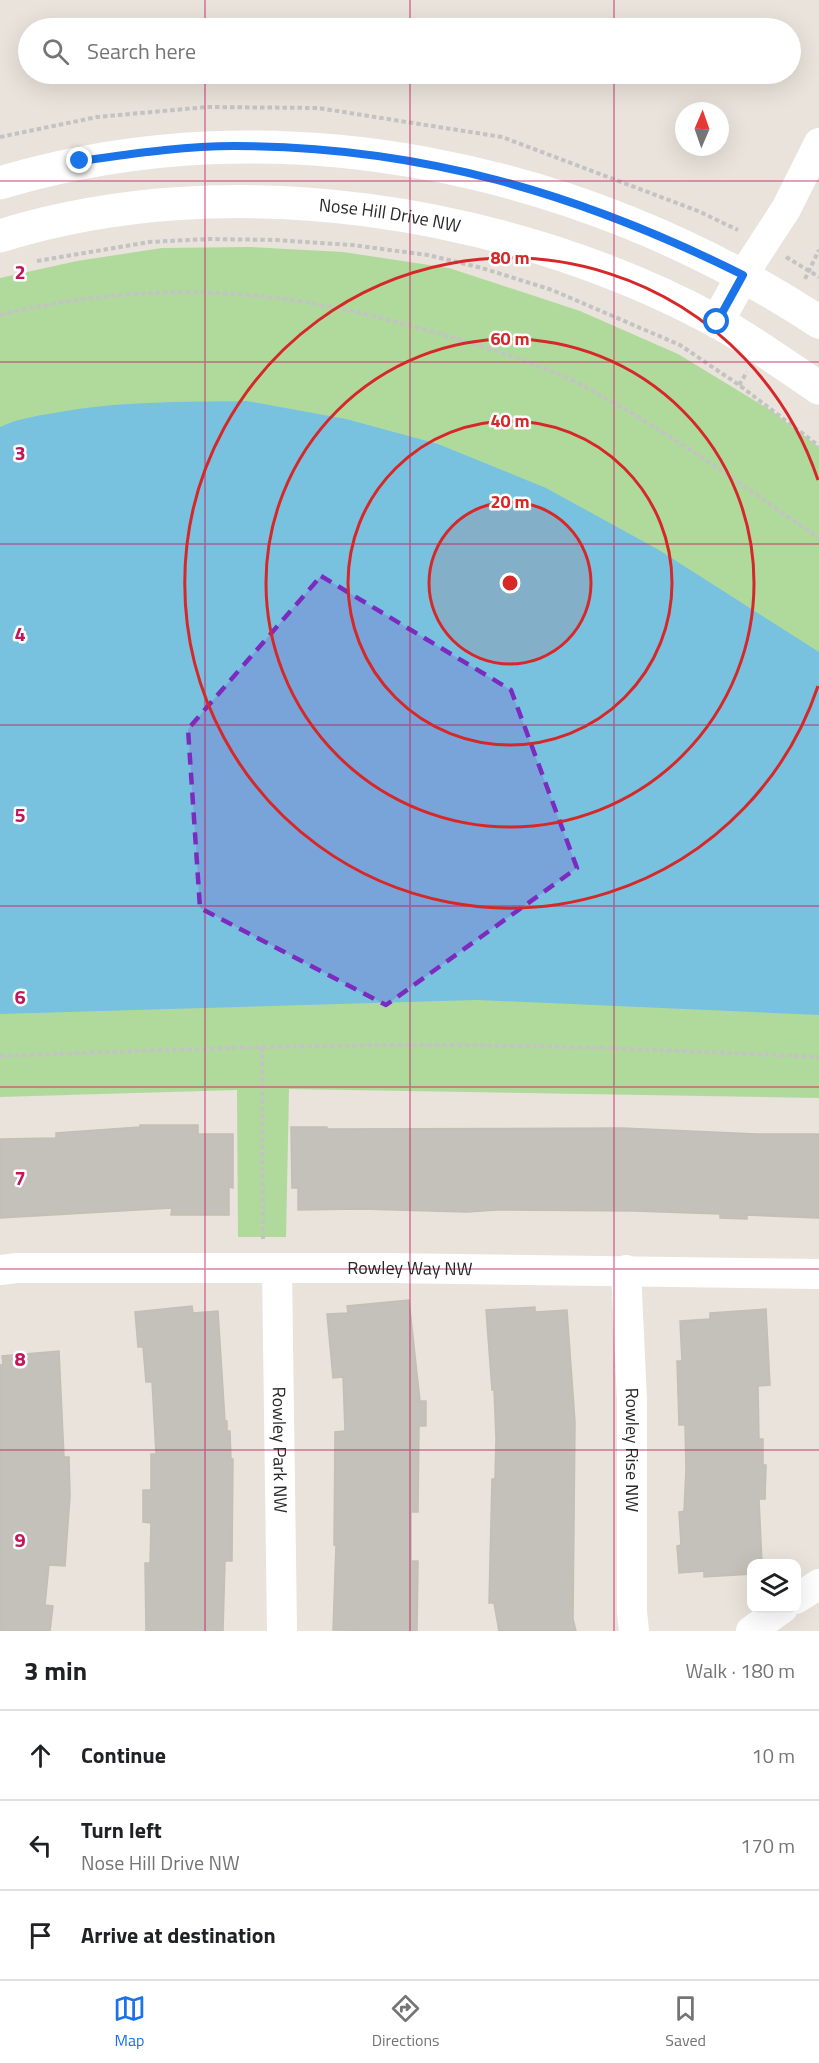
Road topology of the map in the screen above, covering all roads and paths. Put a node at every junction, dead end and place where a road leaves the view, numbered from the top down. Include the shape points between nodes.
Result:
1 (819, 143) edge
2 (0, 183) edge
3 (0, 236) edge
4 (819, 250) edge
5 (30, 262) dead end
6 (810, 270) dead end
7 (743, 275) junction
8 (0, 315) edge
9 (717, 322) junction
10 (819, 322) edge
11 (819, 388) edge
12 (819, 446) edge
13 (819, 537) edge
14 (262, 1047) junction
15 (0, 1056) edge
16 (819, 1057) edge
17 (270, 1268) junction
18 (0, 1270) edge
19 (626, 1270) junction
20 (819, 1274) edge
21 (819, 1584) edge
22 (801, 1596) edge
23 (776, 1613) edge
24 (282, 1631) edge
25 (634, 1631) edge
26 (751, 1631) edge

1 - 7 street via 786,209
2 - 7 street via 80,161 160,150 232,146 314,149 403,159 543,192 651,231
3 - 9 street, Nose Hill Drive NW via 65,219 172,205 239,202 349,209 427,220 501,237 603,270
4 - 6 path
5 - 12 path via 149,242 208,238 352,245 428,255 552,290 680,345 739,384
7 - 9 street
7 - 10 street
8 - 13 path via 41,304 113,296 247,295 303,302 428,330 504,353 585,386 646,421
9 - 11 street, Nose Hill Drive NW
14 - 15 path
14 - 16 path via 573,1047
14 - 17 path
17 - 18 street, Rowley Way NW
17 - 19 street, Rowley Way NW
17 - 24 street, Rowley Park NW
19 - 20 street, Rowley Way NW
19 - 25 street, Rowley Rise NW via 632,1400
21 - 22 street
23 - 26 street

